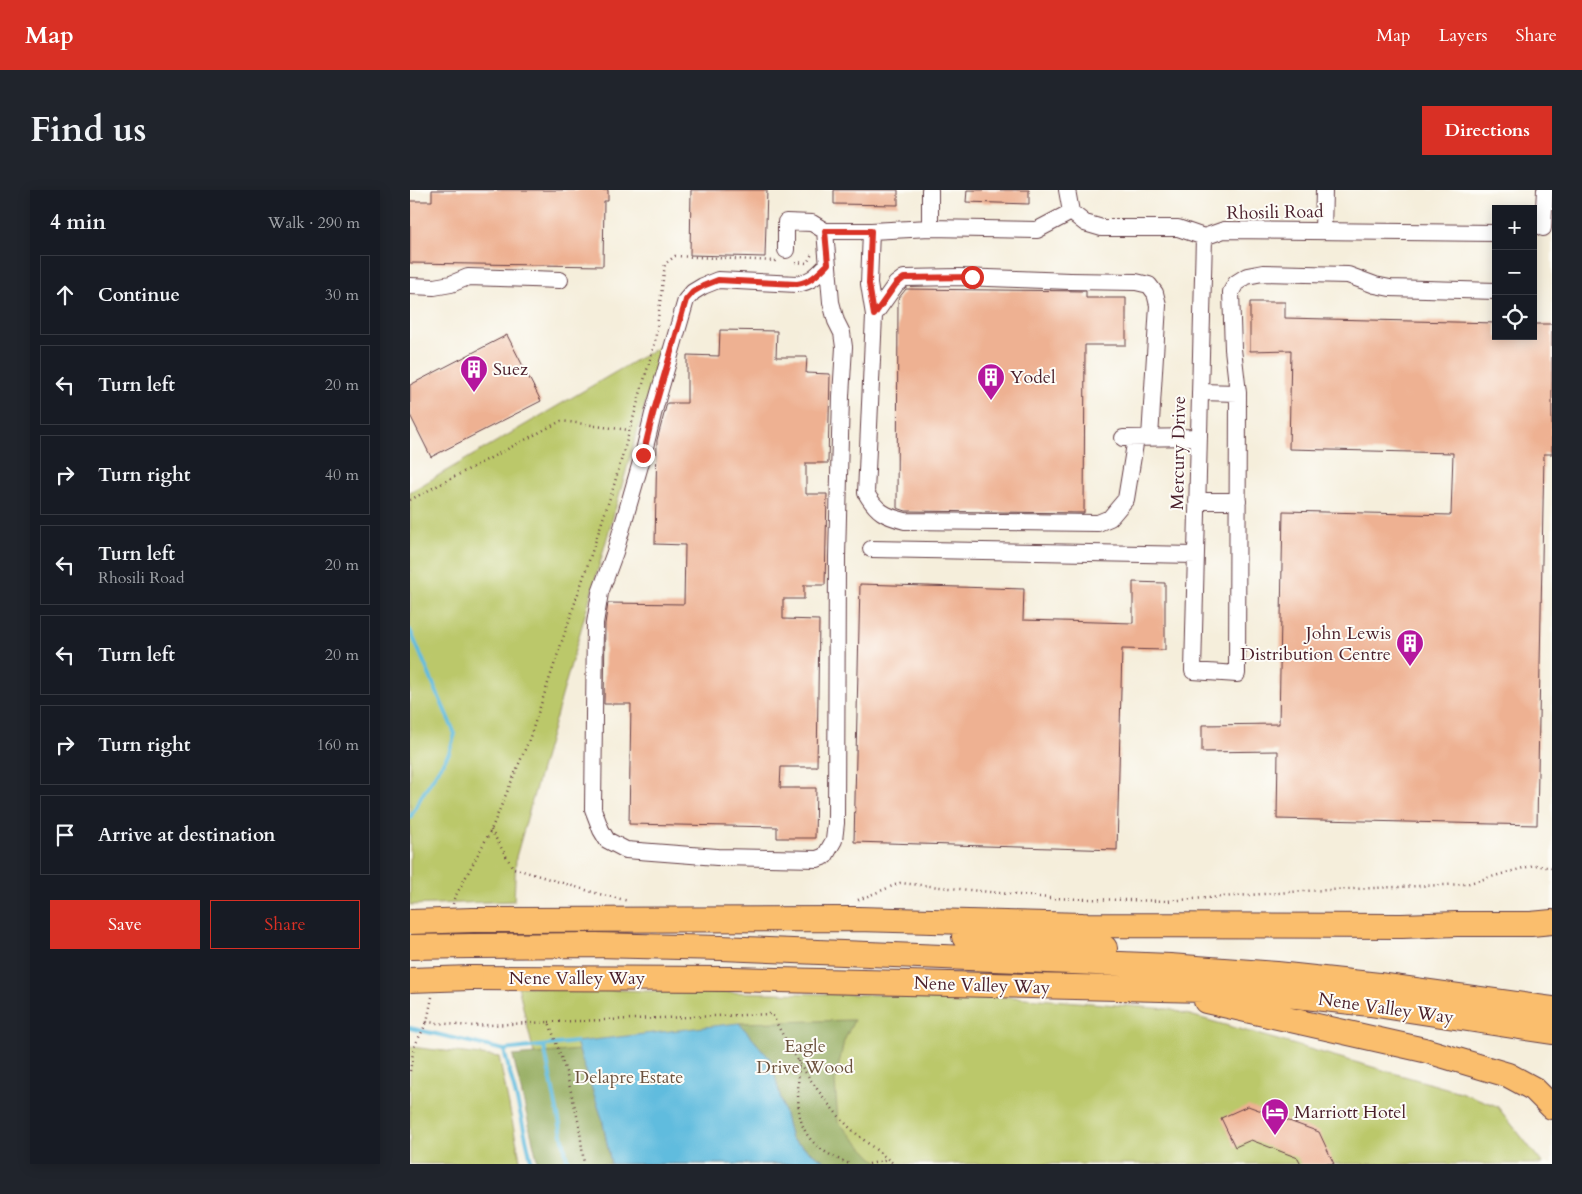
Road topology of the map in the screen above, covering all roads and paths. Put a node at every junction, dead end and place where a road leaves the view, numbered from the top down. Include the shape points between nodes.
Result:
1 (930, 190) edge
2 (1067, 190) edge
3 (1324, 190) edge
4 (1544, 190) edge
5 (1071, 212) junction
6 (930, 228) junction
7 (1543, 230) edge
8 (825, 231) junction
9 (871, 231) junction
10 (1323, 231) junction
11 (1492, 233) edge
12 (1204, 237) junction
13 (786, 250) dead end
14 (828, 264) junction
15 (560, 280) dead end
16 (410, 286) edge
17 (1492, 291) edge
18 (874, 315) junction
19 (1200, 392) junction
20 (1238, 393) junction
21 (630, 430) dead end
22 (1199, 437) junction
23 (1137, 438) junction
24 (410, 500) edge
25 (1197, 501) junction
26 (1238, 501) junction
27 (871, 549) dead end
28 (1196, 555) junction
29 (1552, 868) edge
30 (857, 900) dead end
31 (615, 903) dead end
32 (452, 908) dead end
33 (723, 920) junction
34 (410, 922) edge
35 (1552, 922) edge
36 (410, 947) edge
37 (410, 980) edge
38 (1379, 984) junction
39 (1158, 990) junction
40 (433, 994) dead end
41 (1552, 1008) edge
42 (427, 1022) junction
43 (549, 1022) junction
44 (1552, 1032) edge
45 (799, 1061) junction
46 (410, 1071) edge
47 (1552, 1107) edge
48 (888, 1160) junction
49 (584, 1164) edge
50 (850, 1164) edge
51 (869, 1164) edge
52 (894, 1164) edge

1 - 6 street
2 - 5 street
3 - 10 street
4 - 7 street
5 - 6 street via 1037,230
5 - 12 street via 1085,224 1102,228 1178,228
6 - 9 street
8 - 9 street
8 - 13 street via 812,223 786,222
8 - 14 street
9 - 18 street via 869,284
10 - 11 street, Rhosili Road
10 - 12 street, Rhosili Road via 1224,230
12 - 19 street, Mercury Drive
14 - 14 street via 831,302 844,347 834,840 825,856 817,859 717,857 626,850 607,840 593,809 595,623 600,593 618,543 686,300 693,292 718,280 806,283
15 - 16 street via 468,277 434,287
17 - 20 street via 1390,288 1348,275 1263,273 1248,276 1236,283 1231,292
18 - 23 street via 904,278 1136,282 1149,285 1158,305
18 - 23 street via 866,493 880,512 889,517 905,521 1098,523 1110,518 1126,499
19 - 20 street
19 - 22 street, Mercury Drive
20 - 26 street
21 - 24 path via 561,421
22 - 23 street
22 - 25 street, Mercury Drive
25 - 26 street
25 - 28 street, Mercury Drive
26 - 28 street, Mercury Drive via 1236,674 1193,671
27 - 28 street
29 - 30 path via 1534,865 1466,884 1165,901 1048,898 900,883
31 - 32 path via 635,902 513,868 491,830
33 - 34 highway, bridge
33 - 35 highway via 1392,926
33 - 38 highway via 1216,955 1294,963
36 - 38 highway, Nene Valley Way, bridge via 596,945 721,948 1170,966
37 - 39 highway, Nene Valley Way, bridge via 731,979
38 - 41 highway, Nene Valley Way
39 - 44 highway, Nene Valley Way via 1247,992 1370,1004
39 - 47 highway via 1424,1050 1508,1075 1534,1089
40 - 42 path
42 - 43 path via 469,1026
42 - 46 path via 414,1047
43 - 45 path via 772,1014
43 - 49 path via 566,1072
45 - 48 path via 848,1126
45 - 50 path via 798,1096 802,1126 810,1140 834,1158
48 - 51 path
48 - 52 path

